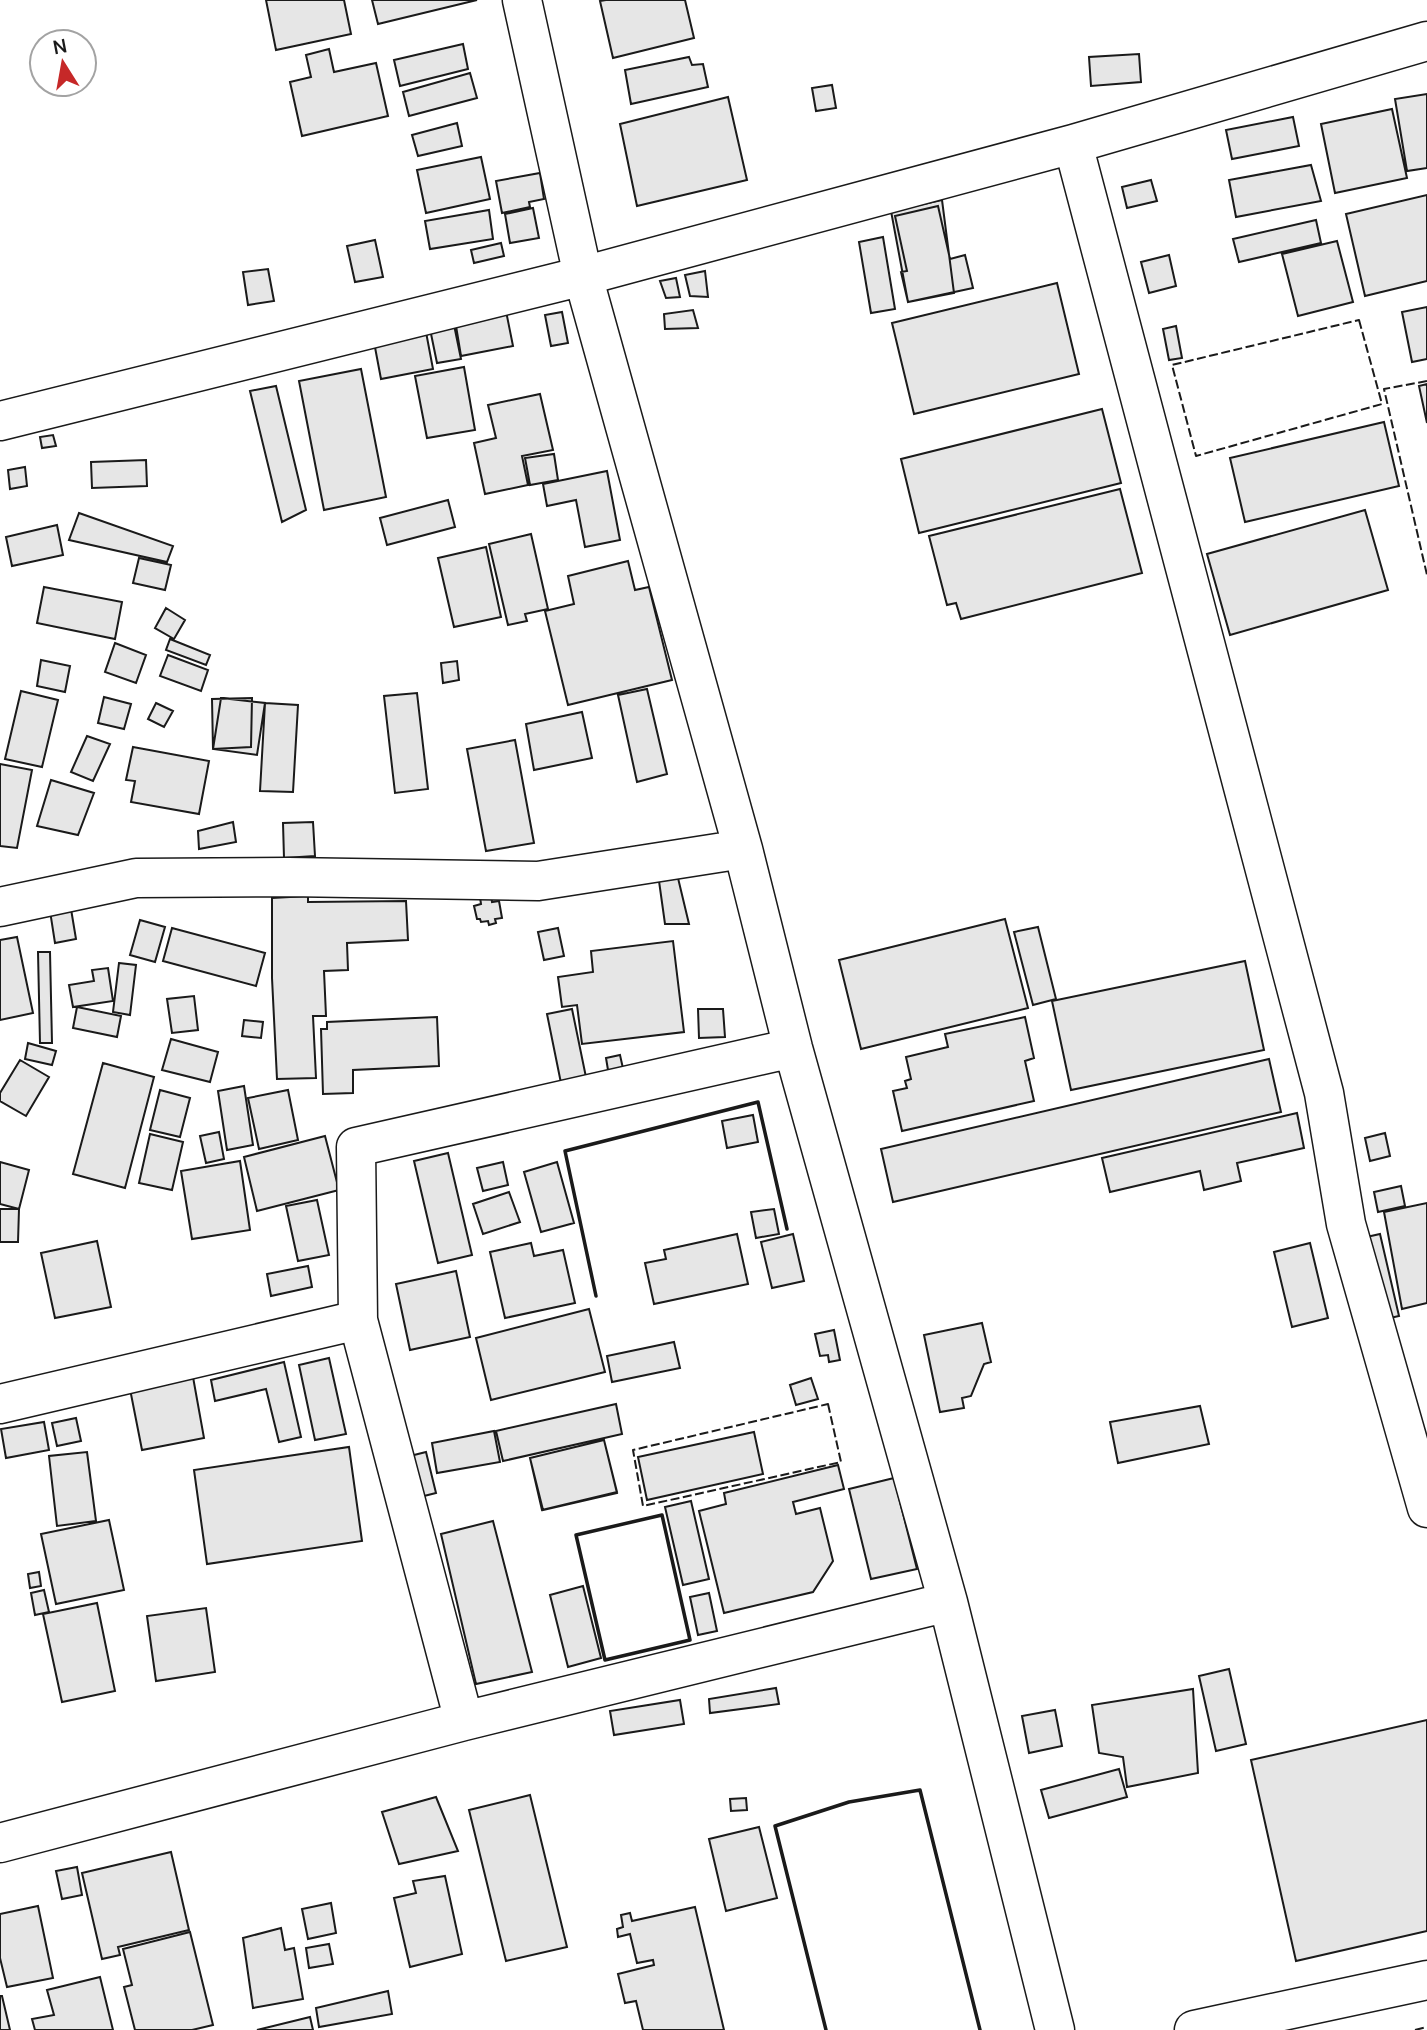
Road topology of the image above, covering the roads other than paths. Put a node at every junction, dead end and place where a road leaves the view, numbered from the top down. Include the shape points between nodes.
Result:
1 (522, 0) edge
2 (1427, 41) edge
3 (1073, 144) junction
4 (583, 276) junction
5 (0, 421) edge
6 (743, 849) junction
7 (0, 907) edge
8 (793, 1048) junction
9 (358, 1320) junction
10 (0, 1404) edge
11 (1426, 1500) edge
12 (948, 1602) junction
13 (464, 1721) junction
14 (0, 1843) edge
15 (1427, 1980) edge
16 (1055, 2030) edge
17 (1194, 2030) edge

1 - 4 street
2 - 3 street
3 - 4 street
3 - 11 street via 1324,1093 1346,1224
4 - 5 street
4 - 6 street
6 - 7 street via 538,881 136,878
6 - 8 street
8 - 9 street via 356,1147
8 - 12 street
9 - 10 street
9 - 13 street
12 - 13 street
12 - 16 street
13 - 14 street
15 - 17 street

